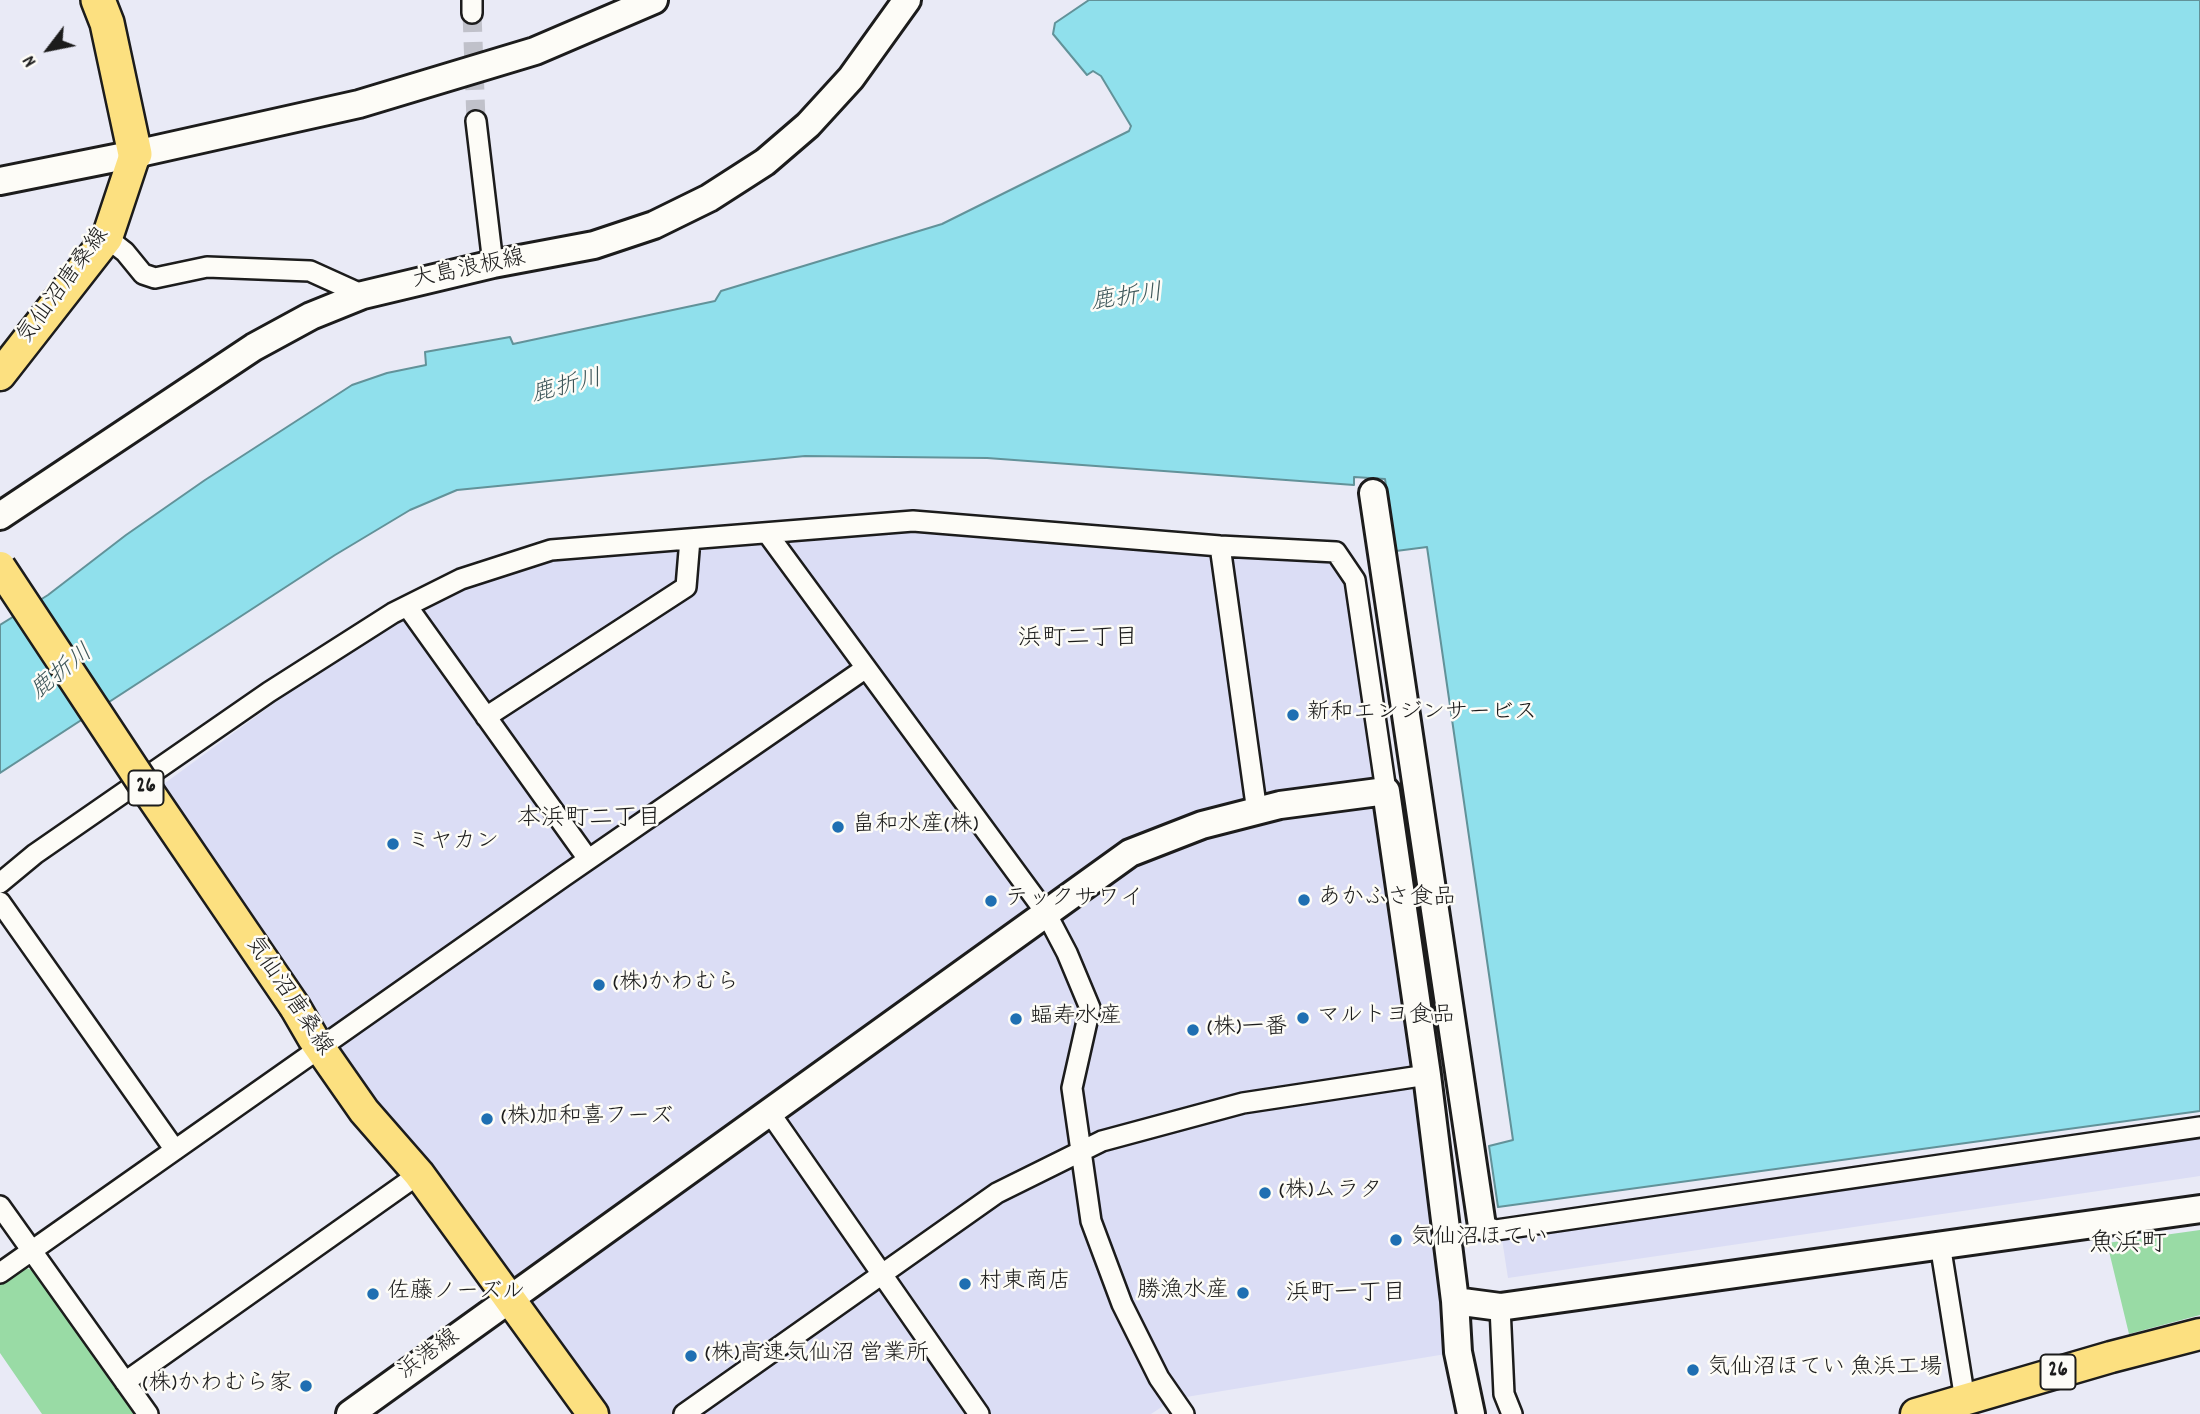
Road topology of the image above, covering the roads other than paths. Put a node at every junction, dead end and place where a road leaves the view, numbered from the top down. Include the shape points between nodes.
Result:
1 (99, 0) edge
2 (654, 0) edge
3 (907, 0) edge
4 (476, 121) tunnel mouth
5 (135, 154) junction
6 (0, 181) edge
7 (107, 238) junction
8 (494, 264) junction
9 (363, 295) junction
10 (0, 375) edge
11 (1373, 493) dead end
12 (0, 516) edge
13 (767, 533) junction
14 (690, 539) junction
15 (1220, 546) junction
16 (0, 566) edge
17 (407, 606) junction
18 (866, 668) junction
19 (486, 717) junction
20 (1386, 792) junction
21 (1257, 811) junction
22 (589, 859) junction
23 (0, 883) edge
24 (0, 902) edge
25 (1046, 914) junction
26 (320, 1048) junction
27 (1427, 1075) junction
28 (770, 1113) junction
29 (2200, 1127) edge
30 (175, 1150) junction
31 (1081, 1151) junction
32 (419, 1174) junction
33 (0, 1206) edge
34 (2200, 1209) edge
35 (1482, 1226) joint
36 (1940, 1244) junction
37 (32, 1251) junction
38 (0, 1273) edge
39 (882, 1274) junction
40 (510, 1298) junction
41 (1455, 1301) junction
42 (1500, 1307) junction
43 (2200, 1334) edge
44 (125, 1382) junction
45 (1965, 1400) junction
46 (148, 1414) edge
47 (350, 1414) edge
48 (593, 1414) edge
49 (684, 1414) edge
50 (979, 1414) edge
51 (1184, 1414) edge
52 (1471, 1414) edge
53 (1512, 1414) edge
54 (1916, 1414) edge

1 - 5 highway
2 - 5 street via 535,51 371,101
3 - 8 street, 大島浪板線 via 851,78 808,125 765,162 709,198 654,225 594,245
4 - 8 street
5 - 6 street
5 - 7 main road, 気仙沼唐桑線
7 - 9 street via 143,274 155,278 207,267 310,271
7 - 10 main road, 気仙沼唐桑線
8 - 9 street, 大島浪板線
9 - 12 street, 大島浪板線 via 254,347
11 - 35 street
13 - 14 street
13 - 15 street via 913,522
13 - 18 street
14 - 17 street via 551,550 461,579
14 - 19 street via 686,587
15 - 20 street via 1336,552 1355,580
15 - 21 street
16 - 26 main road, 気仙沼唐桑線 / 26, bridge
17 - 19 street
17 - 23 street via 269,692
18 - 22 street
18 - 25 street
19 - 22 street
20 - 21 street, 浜港線
20 - 27 street
21 - 25 street, 浜港線 via 1202,825 1129,853
22 - 26 street
24 - 30 street
25 - 28 street, 浜港線
25 - 31 street via 1090,1008 1072,1088
26 - 30 street
26 - 32 main road, 気仙沼唐桑線 / 26 via 364,1111
27 - 31 street via 1243,1103 1102,1140
27 - 41 street
28 - 39 street
28 - 40 street, 浜港線
29 - 35 street via 1496,1230
30 - 37 street
31 - 39 street via 997,1193
31 - 51 street via 1091,1222 1122,1304 1158,1378
32 - 40 main road, 気仙沼唐桑線 / 26
32 - 44 street
33 - 37 street
34 - 36 street
36 - 42 street
36 - 45 street
37 - 38 street
37 - 44 street
39 - 49 street
39 - 50 street
40 - 47 street, 浜港線
40 - 48 main road, 気仙沼唐桑線 / 26
41 - 42 street
41 - 52 street via 1458,1352
42 - 53 street via 1504,1394
43 - 45 main road, 26
44 - 46 street
45 - 54 main road, 26

